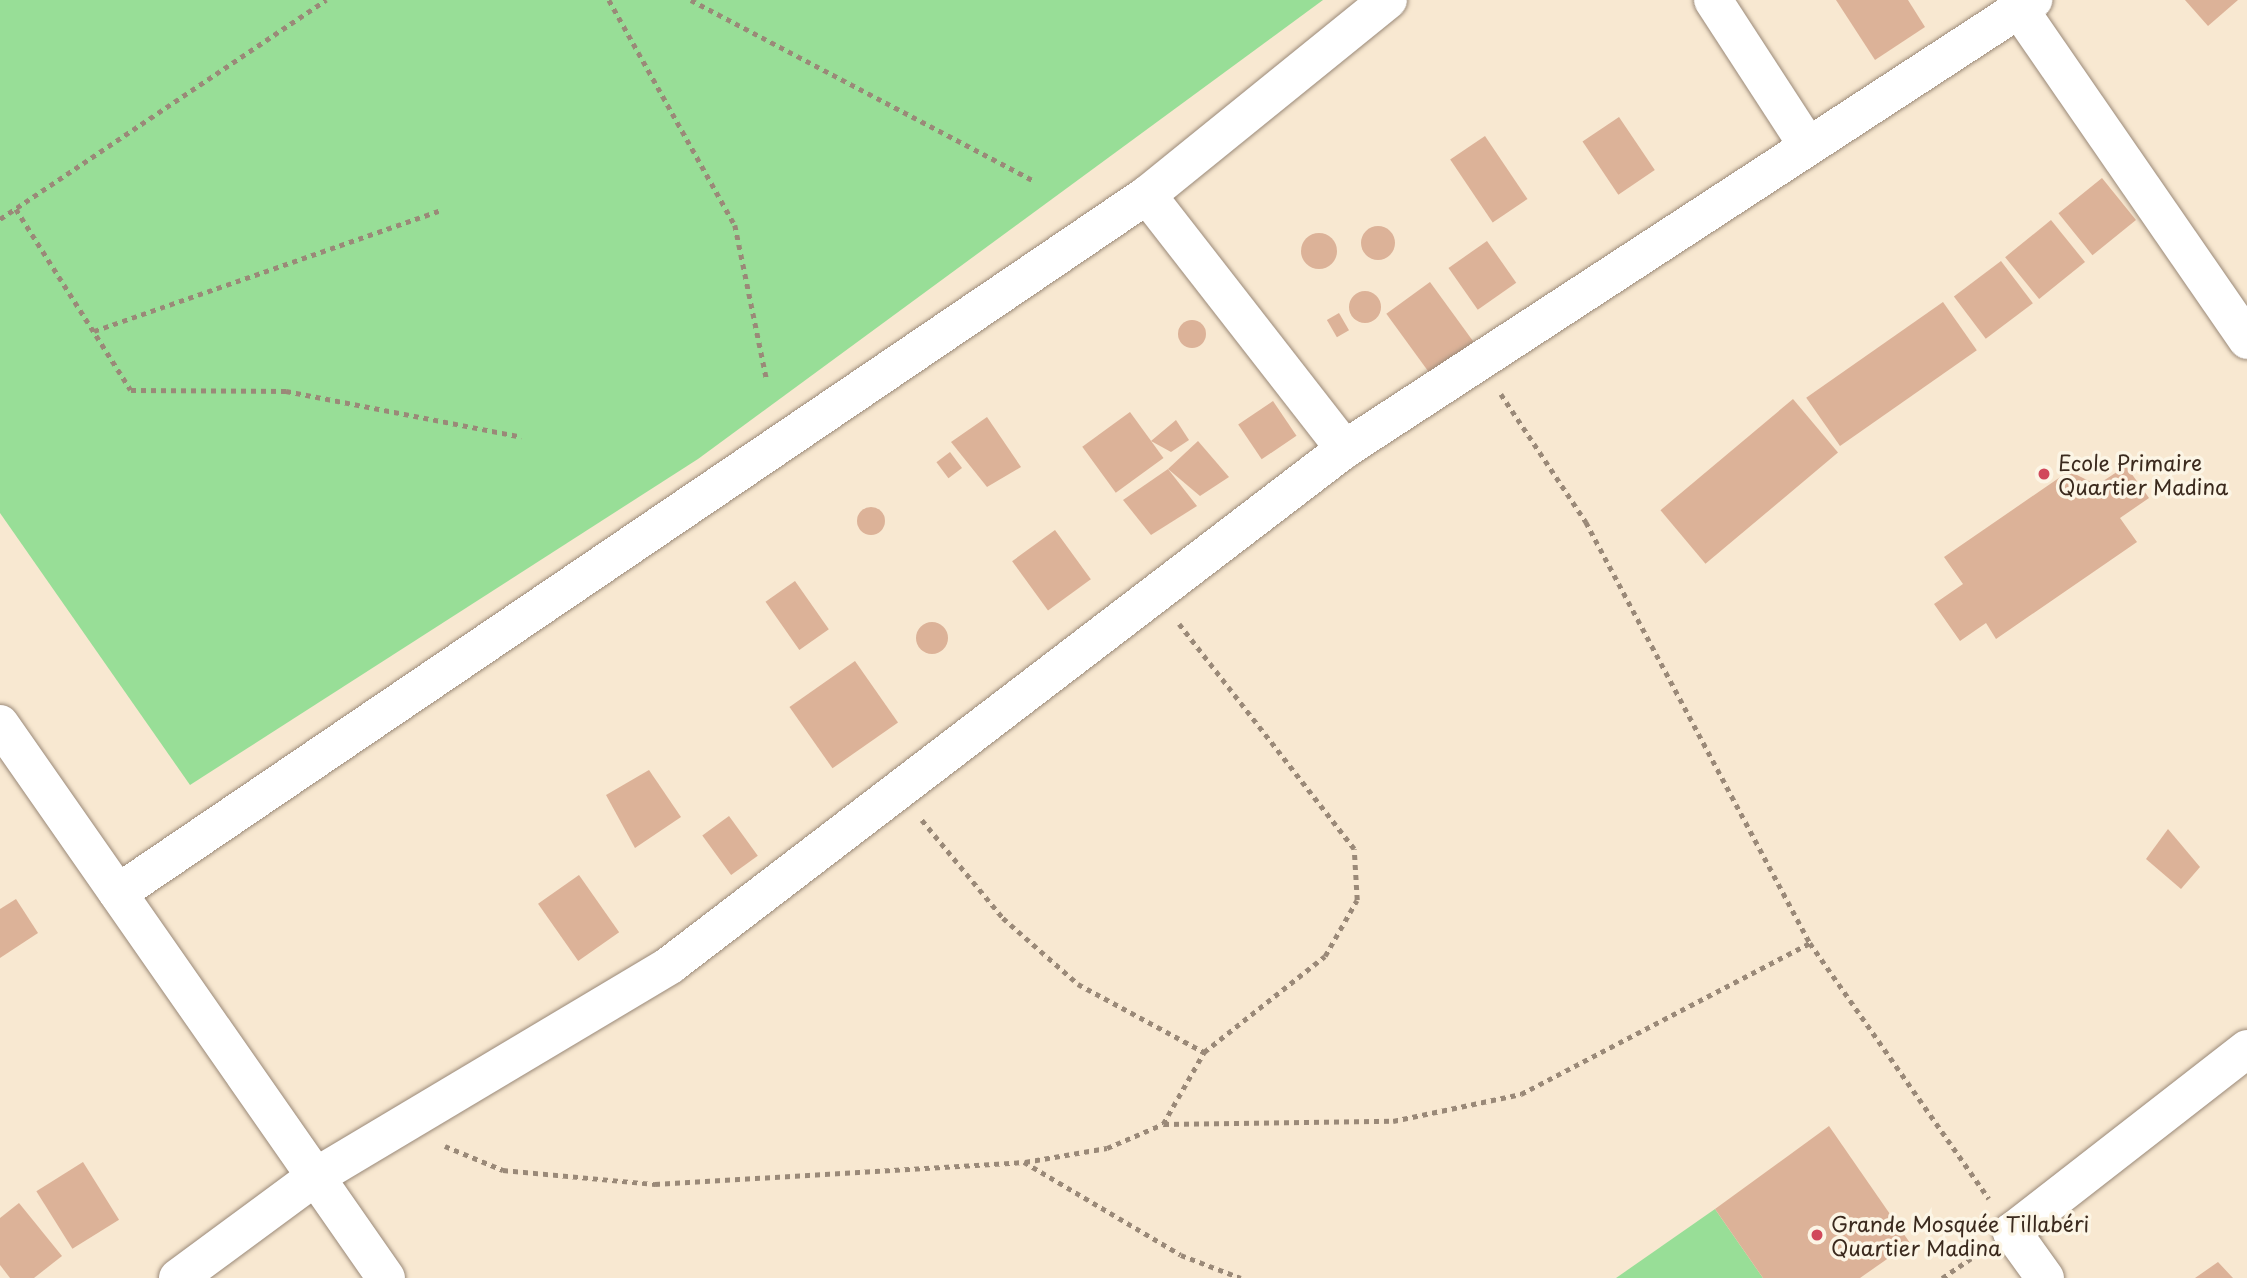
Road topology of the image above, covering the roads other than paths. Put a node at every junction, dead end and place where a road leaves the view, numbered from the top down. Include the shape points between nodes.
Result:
1 (1388, 0) edge
2 (1713, 0) edge
3 (2026, 4) edge
4 (1807, 145) junction
5 (1147, 195) junction
6 (2247, 340) edge
7 (1345, 449) junction
8 (0, 724) edge
9 (118, 893) junction
10 (2247, 1049) edge
11 (315, 1177) junction
12 (178, 1278) edge
13 (386, 1278) edge
14 (2045, 1278) edge

1 - 5 street
2 - 4 street
3 - 4 street
3 - 6 street
4 - 7 street
5 - 7 street
5 - 9 street
7 - 11 street via 670,965
8 - 9 street
9 - 11 street
10 - 14 street via 2012,1231
11 - 12 street
11 - 13 street

